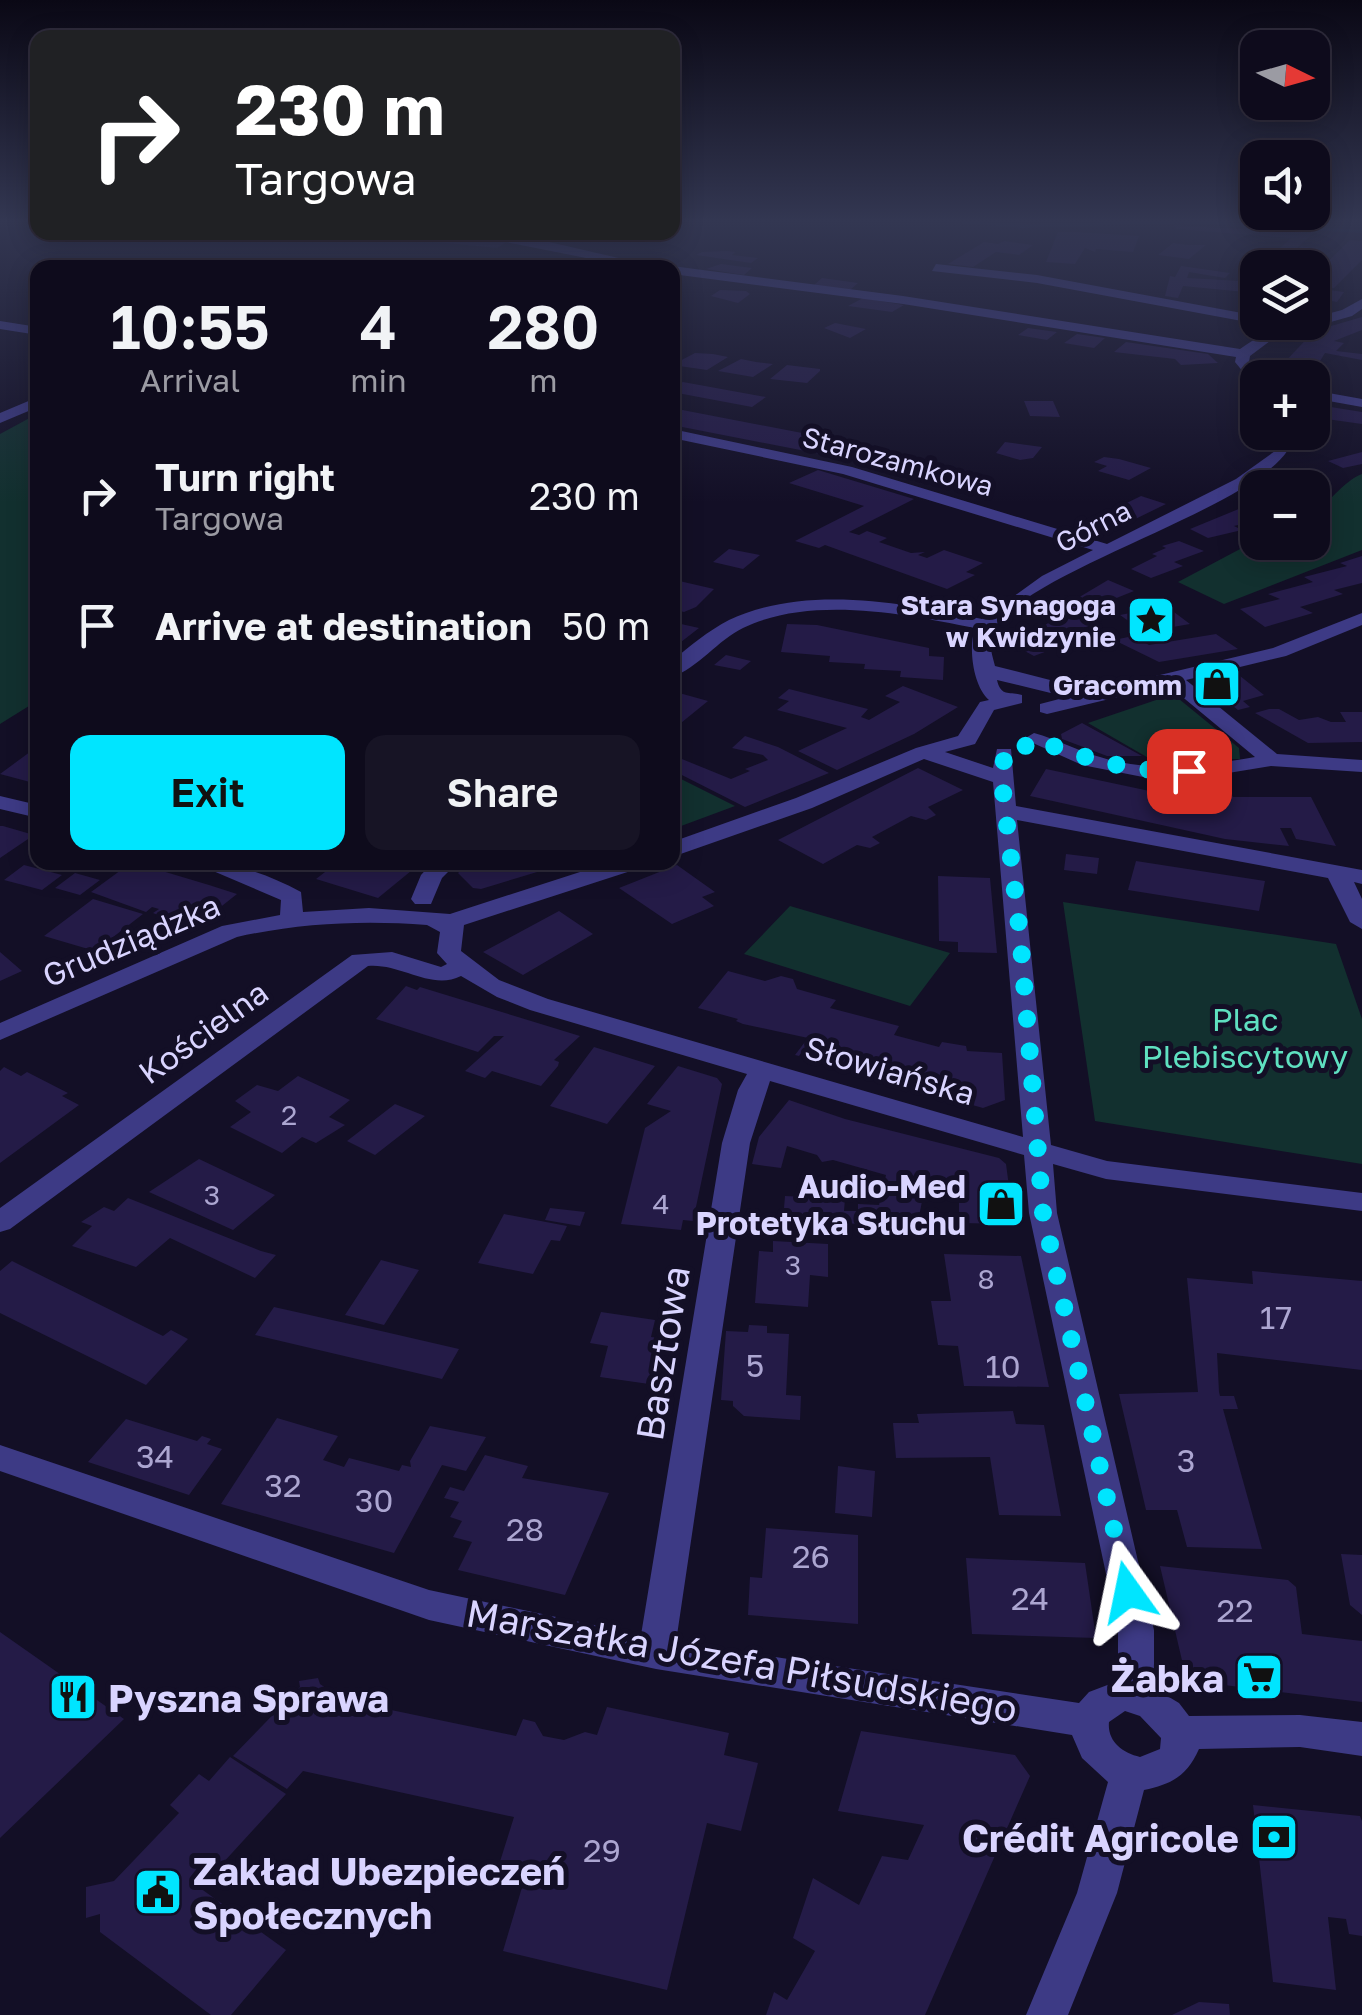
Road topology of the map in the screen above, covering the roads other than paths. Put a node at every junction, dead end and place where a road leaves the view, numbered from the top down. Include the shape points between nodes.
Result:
1 (991, 314) edge
2 (0, 325) edge
3 (30, 330) edge
4 (1262, 340) edge
5 (1243, 354) junction
6 (1242, 360) edge
7 (1330, 397) edge
8 (1362, 402) edge
9 (30, 406) edge
10 (0, 420) edge
11 (680, 435) edge
12 (1284, 450) edge
13 (1107, 549) junction
14 (1362, 618) edge
15 (986, 625) junction
16 (680, 666) edge
17 (984, 669) junction
18 (1168, 676) junction
19 (1090, 696) junction
20 (1001, 700) junction
21 (1047, 708) junction
22 (1034, 739) junction
23 (968, 740) junction
24 (923, 752) junction
25 (1271, 760) junction
26 (1003, 765) junction
27 (1362, 766) edge
28 (0, 802) edge
29 (30, 810) edge
30 (1006, 811) junction
31 (680, 847) edge
32 (227, 870) edge
33 (438, 870) edge
34 (610, 870) edge
35 (1350, 876) edge
36 (423, 899) dead end
37 (291, 921) junction
38 (453, 921) junction
39 (1362, 922) edge
40 (461, 967) junction
41 (0, 1032) edge
42 (764, 1070) junction
43 (1038, 1150) junction
44 (1362, 1202) edge
45 (0, 1222) edge
46 (0, 1458) edge
47 (656, 1654) junction
48 (1136, 1696) junction
49 (1089, 1721) junction
50 (1178, 1733) junction
51 (1362, 1739) edge
52 (1130, 1772) junction
53 (1046, 2015) edge

1 - 5 street
2 - 3 street
4 - 5 street
5 - 6 street
7 - 8 street
9 - 10 street
11 - 13 street, Starozamkowa via 846,470
12 - 13 street, Górna via 1242,482
13 - 15 street, Górna via 1048,580
14 - 18 street via 1279,652
15 - 16 street via 895,611 776,612 726,629
15 - 17 street via 980,640
17 - 19 street
17 - 20 street via 990,691
18 - 19 street
18 - 25 street
19 - 21 street
20 - 21 street
20 - 23 street via 987,706
21 - 22 street
22 - 25 street via 1106,766 1150,772 1227,770
22 - 26 street
23 - 24 street
23 - 26 street
24 - 26 street
24 - 31 street
25 - 27 street
26 - 30 street
28 - 29 street
30 - 35 street
30 - 43 street
32 - 37 street via 292,897
33 - 36 street
34 - 38 street, Grudziądzka
35 - 39 street
37 - 38 street, Grudziądzka via 356,932 415,932
37 - 41 street, Grudziądzka via 230,931
38 - 40 street via 449,953
40 - 42 street, Słowiańska via 500,991
40 - 45 street, Kościelna via 442,976 401,960 360,960
42 - 43 street, Słowiańska
42 - 47 street, Basztowa via 736,1143
43 - 44 street, Słowiańska via 1106,1170
43 - 48 street via 1043,1213 1136,1630
46 - 47 street, Marszałka Józefa Piłsudskiego via 428,1605
47 - 49 street, Marszałka Józefa Piłsudskiego
48 - 49 street via 1101,1702
48 - 50 street via 1159,1706
49 - 52 street via 1094,1746
50 - 51 street via 1300,1731
50 - 52 street via 1168,1765
52 - 53 street via 1097,1894

